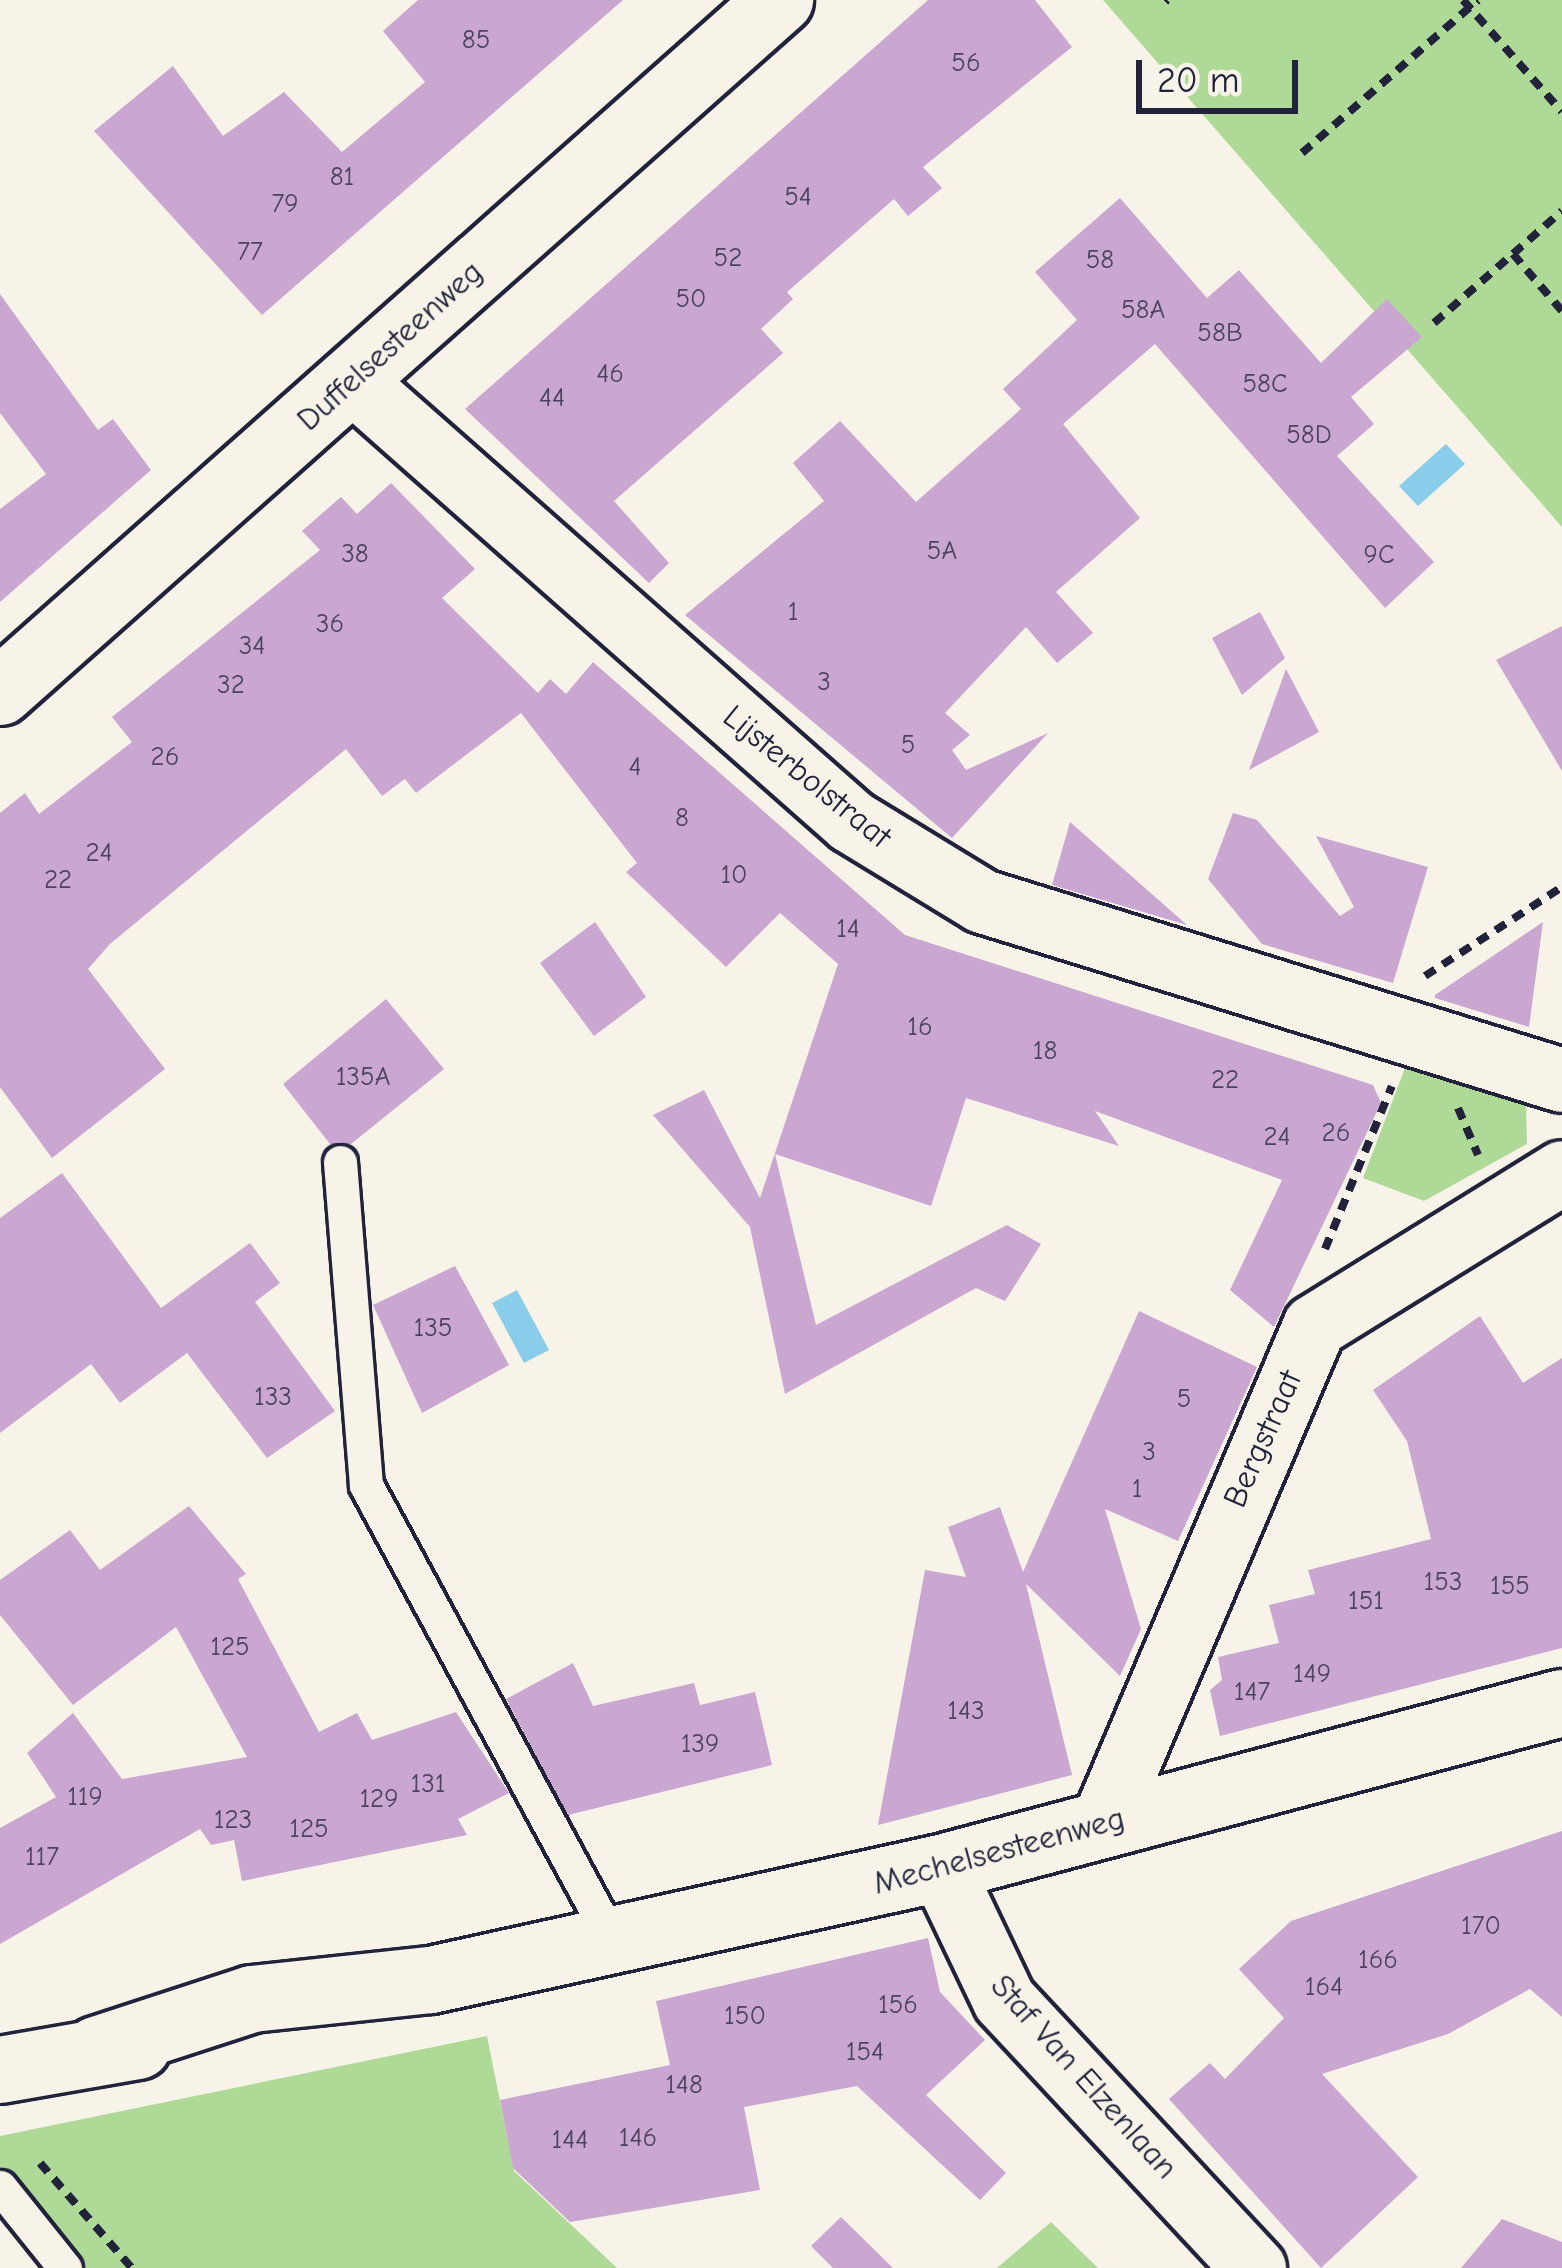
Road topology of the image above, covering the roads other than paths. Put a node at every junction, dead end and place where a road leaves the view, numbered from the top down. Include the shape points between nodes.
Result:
1 (780, 0) edge
2 (350, 379) junction
3 (0, 692) edge
4 (1562, 1080) edge
5 (340, 1162) dead end
6 (1562, 1172) edge
7 (1562, 1703) edge
8 (1102, 1823) junction
9 (941, 1868) junction
10 (614, 1943) junction
11 (0, 2070) edge
12 (0, 2187) edge
13 (65, 2268) edge
14 (1254, 2268) edge

1 - 2 street, Duffelsesteenweg
2 - 3 street, Duffelsesteenweg
2 - 4 street, Lijsterbolstraat via 850,821 982,902
5 - 10 lane via 366,1485
6 - 8 street, Bergstraat via 1314,1326
7 - 8 street, Mechelsesteenweg
8 - 9 street, Mechelsesteenweg
9 - 10 street, Mechelsesteenweg
9 - 14 street, Staf Van Elzenlaan via 1004,2000
10 - 11 street, Mechelsesteenweg via 431,1980 252,1999 96,2050
12 - 13 lane

